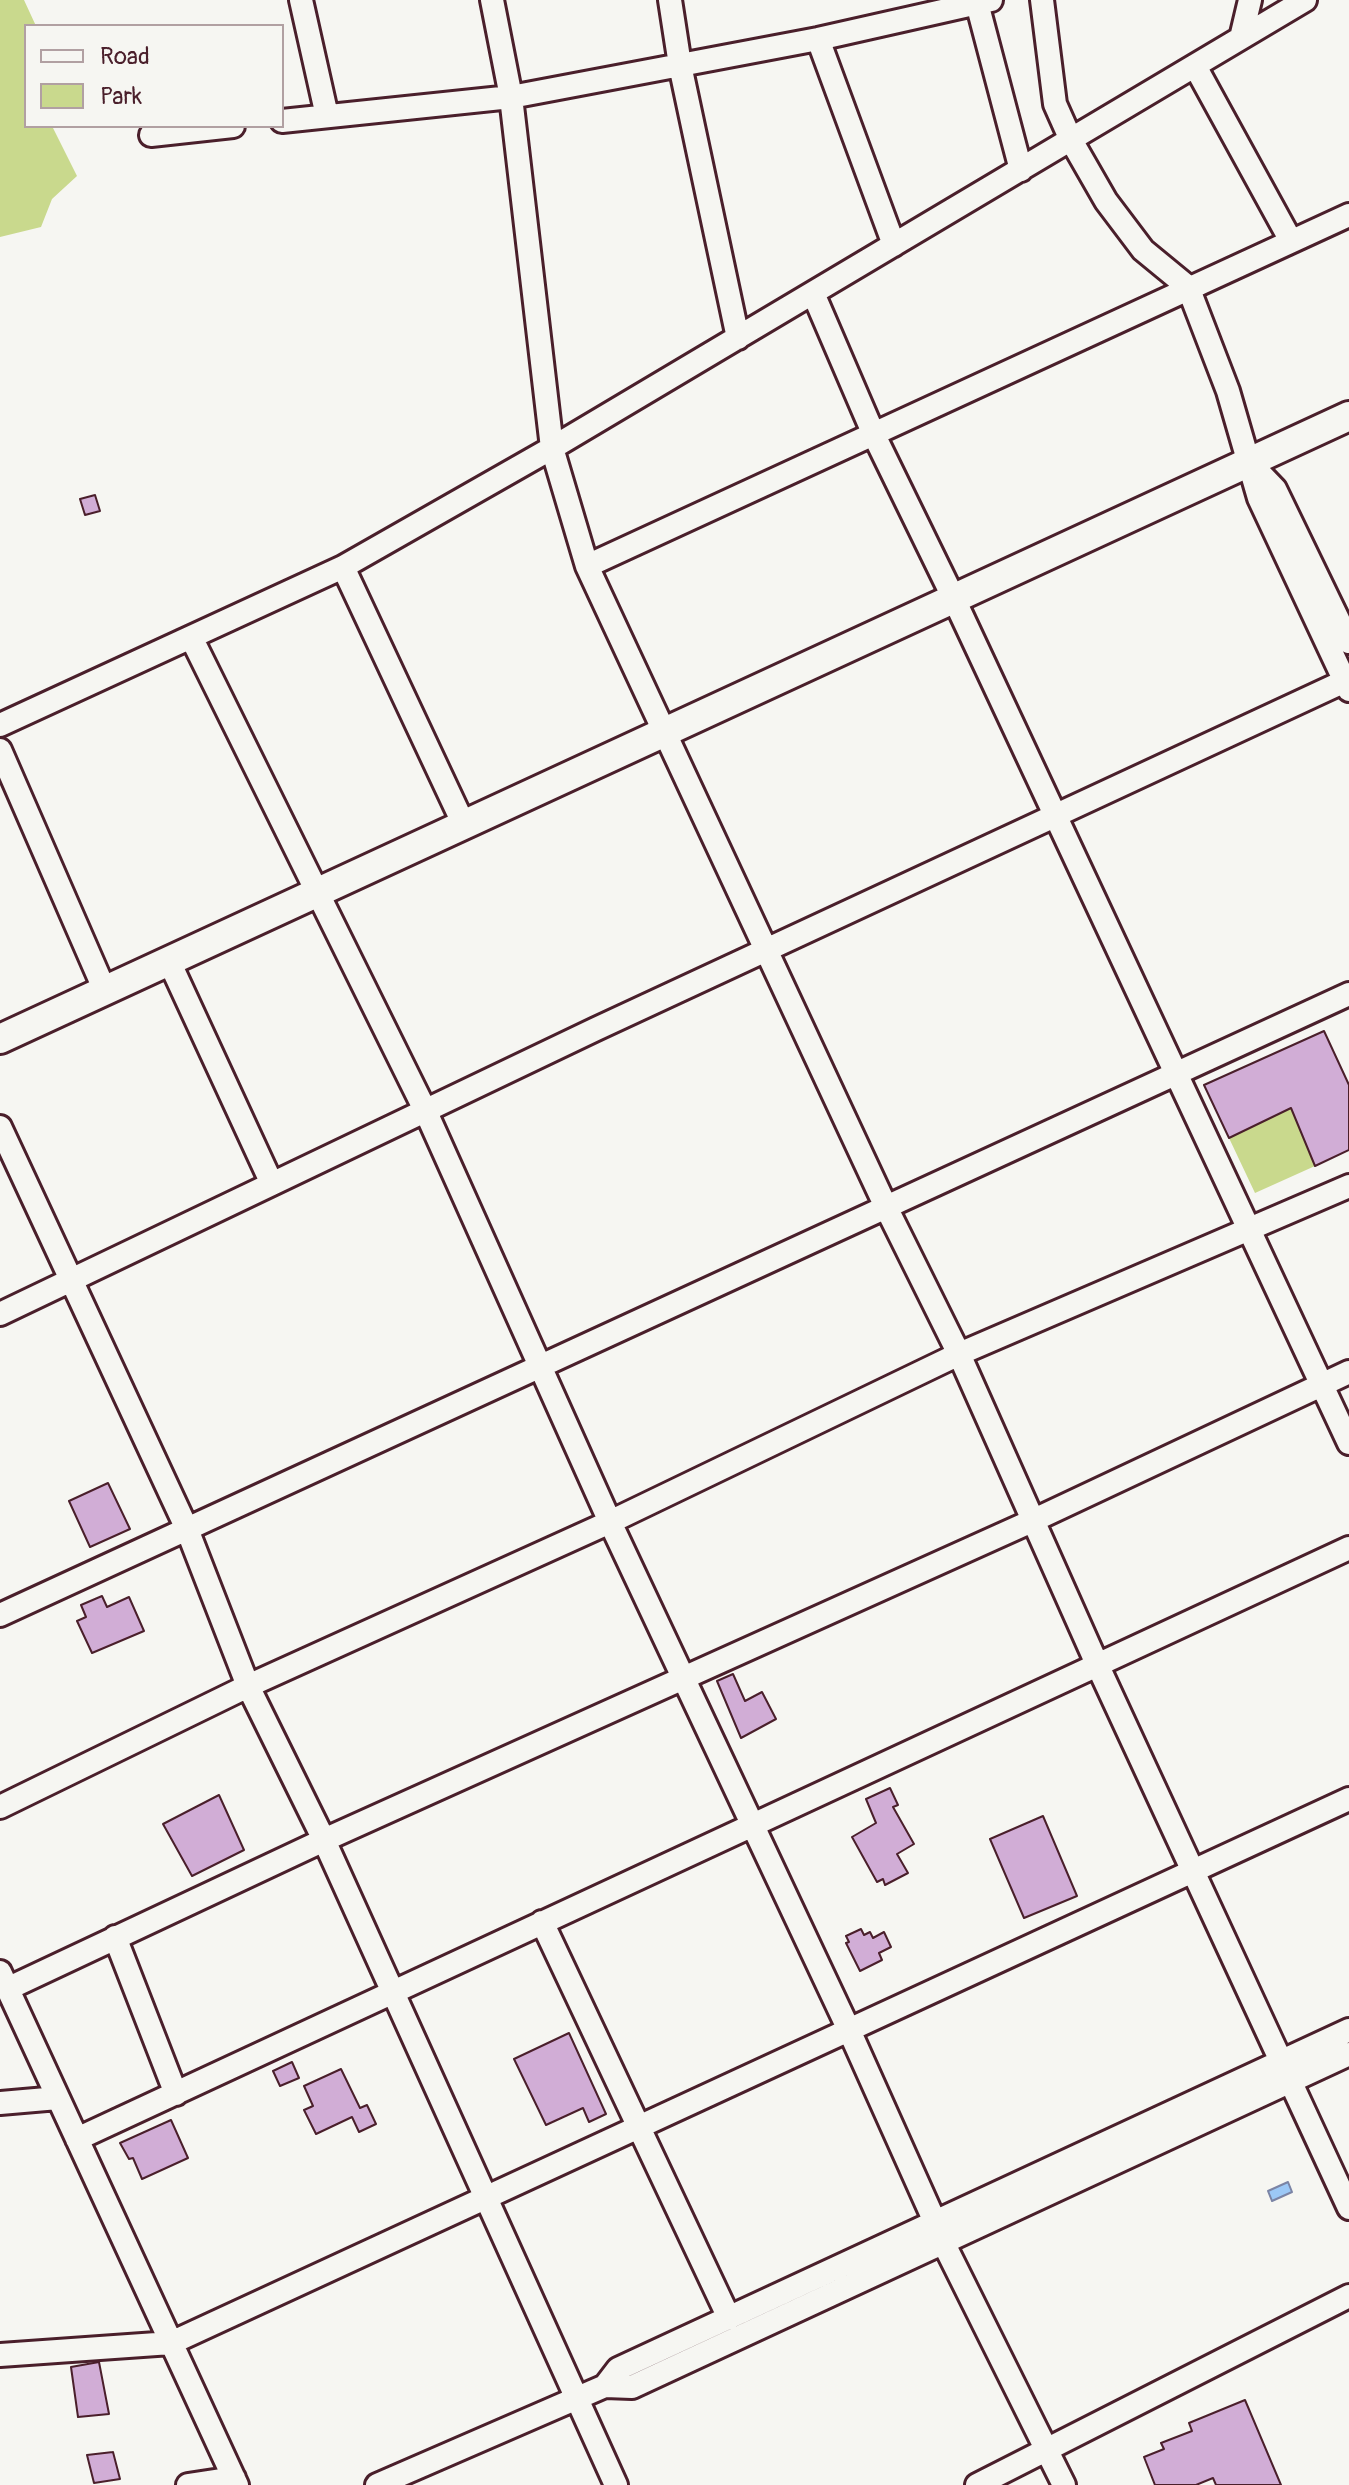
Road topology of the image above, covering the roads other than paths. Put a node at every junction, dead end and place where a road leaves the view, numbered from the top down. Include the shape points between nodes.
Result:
1 (301, 0) edge
2 (492, 0) edge
3 (670, 0) edge
4 (1042, 0) edge
5 (1250, 0) edge
6 (1305, 0) edge
7 (984, 2) edge
8 (1241, 38) junction
9 (818, 39) junction
10 (680, 65) junction
11 (1195, 66) junction
12 (511, 97) junction
13 (327, 116) junction
14 (284, 121) edge
15 (215, 128) edge
16 (151, 135) dead end
17 (1071, 140) junction
18 (1021, 170) junction
19 (1349, 215) edge
20 (1291, 241) junction
21 (894, 245) junction
22 (1188, 287) junction
23 (813, 293) junction
24 (738, 338) junction
25 (1349, 416) edge
26 (874, 435) junction
27 (552, 448) junction
28 (1249, 462) junction
29 (587, 566) junction
30 (343, 567) junction
31 (954, 599) junction
32 (191, 637) junction
33 (1349, 642) edge
34 (1347, 686) edge
35 (0, 725) edge
36 (666, 732) junction
37 (0, 750) edge
38 (1056, 818) junction
39 (464, 825) junction
40 (316, 893) junction
41 (768, 949) junction
42 (169, 961) junction
43 (105, 991) junction
44 (1349, 994) edge
45 (0, 1039) edge
46 (1176, 1073) junction
47 (426, 1112) junction
48 (0, 1127) edge
49 (272, 1184) junction
50 (1349, 1186) edge
51 (886, 1207) junction
52 (1250, 1231) junction
53 (71, 1281) junction
54 (0, 1314) edge
55 (959, 1354) junction
56 (542, 1366) junction
57 (1349, 1372) edge
58 (1321, 1384) junction
59 (1349, 1443) edge
60 (1032, 1521) junction
61 (610, 1522) junction
62 (187, 1529) junction
63 (1349, 1548) edge
64 (0, 1615) edge
65 (1097, 1664) junction
66 (685, 1677) junction
67 (248, 1686) junction
68 (1349, 1799) edge
69 (0, 1807) edge
70 (753, 1823) junction
71 (324, 1840) junction
72 (1193, 1871) junction
73 (542, 1922) junction
74 (115, 1937) junction
75 (3, 1981) edge
76 (393, 1992) junction
77 (849, 2030) junction
78 (1349, 2030) edge
79 (1349, 2054) edge
80 (1286, 2071) junction
81 (176, 2094) junction
82 (58, 2098) junction
83 (0, 2103) edge
84 (638, 2127) junction
85 (77, 2139) junction
86 (484, 2198) junction
87 (1349, 2208) edge
88 (939, 2232) junction
89 (1349, 2296) edge
90 (729, 2318) junction
91 (171, 2343) junction
92 (0, 2355) edge
93 (605, 2386) junction
94 (576, 2399) junction
95 (1048, 2450) junction
96 (407, 2477) edge
97 (236, 2481) edge
98 (188, 2485) edge
99 (377, 2485) edge
100 (616, 2485) edge
101 (977, 2485) edge
102 (1064, 2485) edge

1 - 13 street
2 - 12 street
3 - 10 street
4 - 17 street via 1055,104
5 - 8 street
6 - 8 street
7 - 9 street
7 - 18 street
8 - 11 street
9 - 10 street
9 - 21 street
10 - 12 street
10 - 24 street
11 - 17 street
11 - 20 street
12 - 13 street
12 - 27 street
13 - 14 street
15 - 16 street
17 - 18 street
17 - 22 street via 1106,201 1143,250
18 - 21 street
19 - 20 street
20 - 22 street
21 - 23 street
22 - 26 street
22 - 28 street
23 - 24 street
23 - 26 street
24 - 27 street
25 - 28 street
26 - 29 street
26 - 31 street
27 - 29 street
27 - 30 street
28 - 31 street
28 - 33 street via 1275,489
28 - 34 street via 1259,498
29 - 36 street
30 - 32 street
30 - 39 street
31 - 36 street
31 - 38 street
32 - 35 street
32 - 40 street
34 - 38 street
36 - 39 street
36 - 41 street
37 - 43 street
38 - 41 street
38 - 46 street
39 - 40 street
40 - 42 street
40 - 47 street
41 - 47 street
41 - 51 street
42 - 43 street
42 - 49 street
43 - 45 street
44 - 46 street
46 - 51 street
46 - 52 street
47 - 49 street
47 - 56 street
48 - 53 street
49 - 53 street
50 - 52 street
51 - 55 street
51 - 56 street
52 - 55 street
52 - 58 street
53 - 54 street
53 - 62 street
55 - 60 street
55 - 61 street
56 - 61 street
56 - 62 street
57 - 58 street
58 - 59 street
58 - 60 street
60 - 65 street
60 - 66 street
61 - 66 street
61 - 67 street
62 - 64 street
62 - 67 street
63 - 65 street
65 - 70 street
65 - 72 street
66 - 70 street
66 - 71 street
67 - 69 street
67 - 71 street
68 - 72 street
70 - 73 street
70 - 77 street
71 - 74 street
71 - 76 street
72 - 77 street
72 - 80 street
73 - 76 street
73 - 84 street
74 - 75 street
74 - 81 street
75 - 82 street
76 - 81 street
76 - 86 street
77 - 84 street
77 - 88 street
78 - 80 street
79 - 80 street
80 - 87 street
80 - 88 street
81 - 85 street
82 - 83 street
82 - 85 street
84 - 86 street
84 - 90 street
85 - 91 street
86 - 91 street
86 - 94 street
88 - 90 street
88 - 93 street via 632,2387
88 - 95 street
89 - 95 street
90 - 93 street via 618,2369
91 - 92 street
91 - 97 street
93 - 94 street
94 - 96 street
94 - 100 street
95 - 101 street
95 - 102 street
96 - 99 street
97 - 98 street

